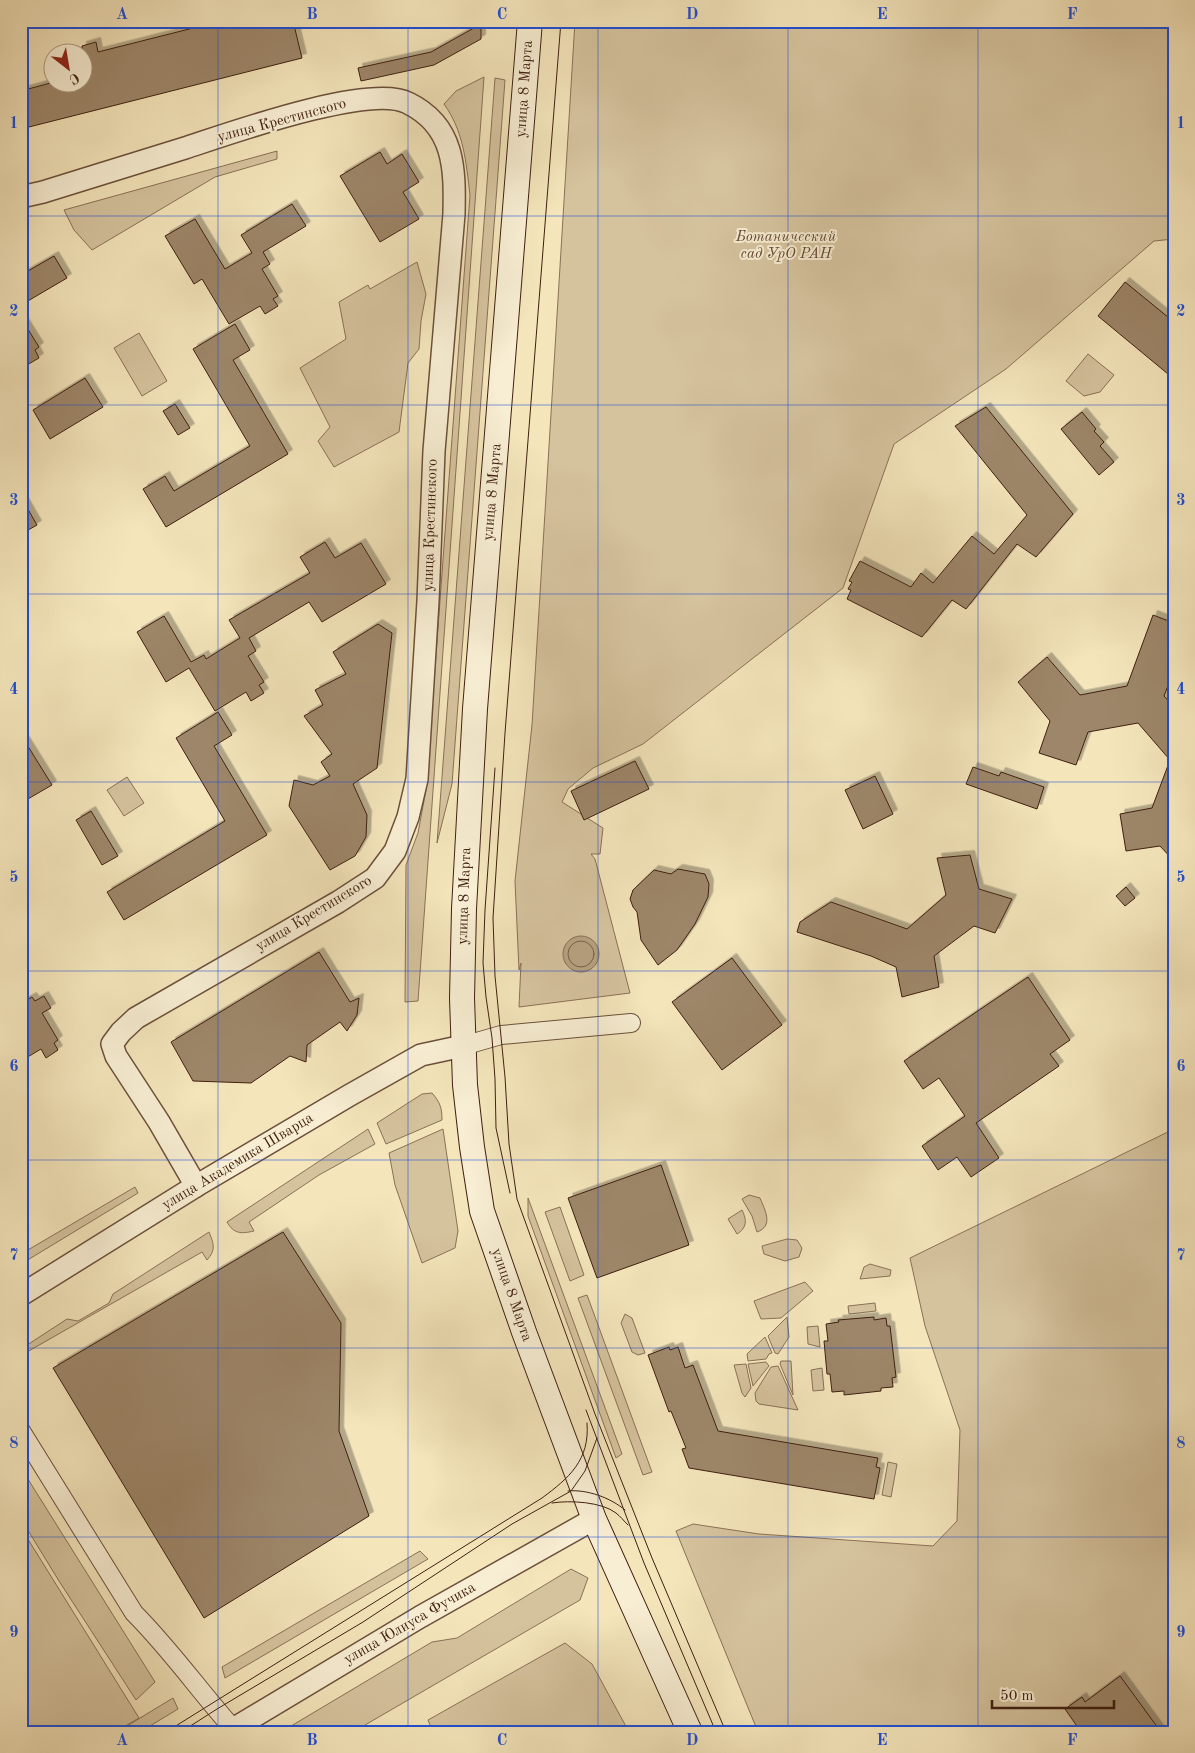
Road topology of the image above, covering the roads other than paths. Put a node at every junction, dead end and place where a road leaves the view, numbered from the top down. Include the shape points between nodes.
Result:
1 (530, 21) edge
2 (21, 197) edge
3 (631, 1023) dead end
4 (463, 1046) junction
5 (196, 1186) junction
6 (21, 1295) edge
7 (21, 1431) edge
8 (594, 1519) junction
9 (233, 1731) edge
10 (690, 1732) edge

1 - 4 main road, улица 8 Марта via 475,718 464,909
2 - 5 street, улица Крестинского via 281,118 356,101 389,98 408,102 435,124 449,146 454,179 454,214 434,451 417,779 408,816 395,851 375,878 136,1018 112,1044 116,1056
3 - 4 street via 501,1035
4 - 5 street, улица Академика Шварца via 421,1055
4 - 8 main road, улица 8 Марта via 472,1147 482,1211
5 - 6 street, улица Академика Шварца
7 - 9 street via 134,1613
8 - 9 street, улица Юлиуса Фучика via 420,1617
8 - 10 main road, улица 8 Марта

